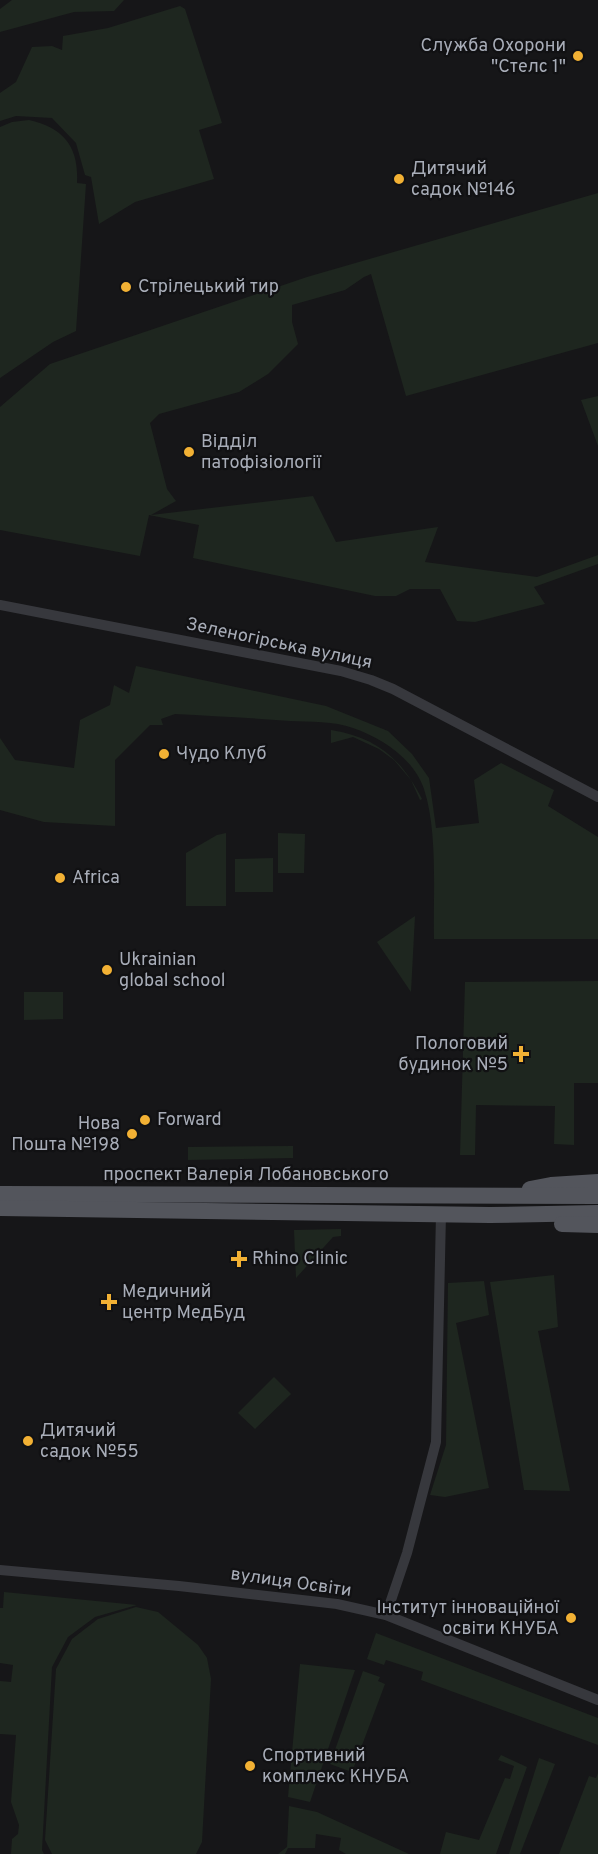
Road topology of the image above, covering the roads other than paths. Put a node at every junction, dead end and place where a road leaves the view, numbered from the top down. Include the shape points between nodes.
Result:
1 (0, 605) edge
2 (598, 797) edge
3 (598, 1182) edge
4 (0, 1194) edge
5 (492, 1196) junction
6 (598, 1196) edge
7 (0, 1208) edge
8 (598, 1213) edge
9 (441, 1214) junction
10 (490, 1215) junction
11 (598, 1225) edge
12 (0, 1570) edge
13 (386, 1615) junction
14 (598, 1700) edge

1 - 2 street, Зеленогірська вулиця via 371,680
3 - 5 main road, проспект Валерія Лобановського via 550,1185
4 - 5 main road, проспект Валерія Лобановського
5 - 6 main road, проспект Валерія Лобановського
7 - 9 main road, проспект Валерія Лобановського
8 - 10 main road, проспект Валерія Лобановського
9 - 10 main road, проспект Валерія Лобановського
9 - 13 street via 436,1442
10 - 11 main road, проспект Валерія Лобановського
12 - 13 street, вулиця Освіти via 337,1604
13 - 14 street, вулиця Освіти

